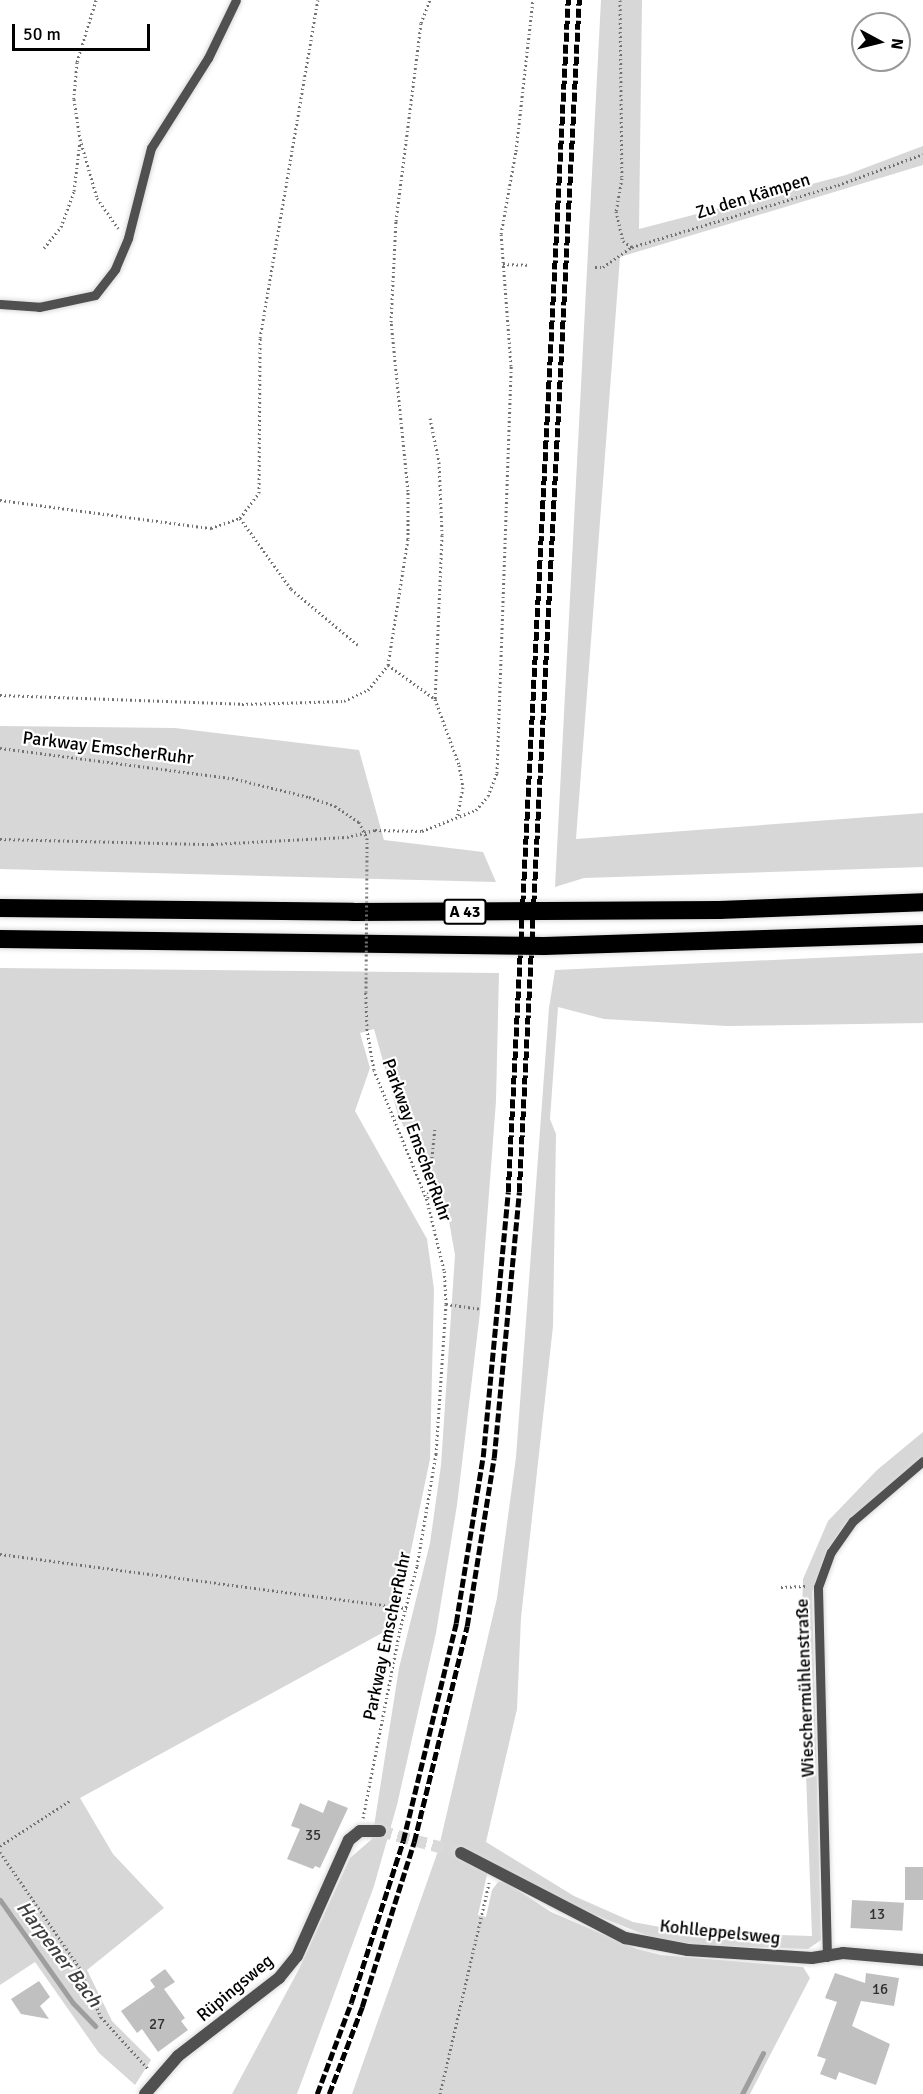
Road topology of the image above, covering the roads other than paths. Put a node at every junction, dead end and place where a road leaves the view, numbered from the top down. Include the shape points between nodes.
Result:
1 (236, 0) edge
2 (0, 304) edge
3 (923, 902) edge
4 (0, 908) edge
5 (923, 934) edge
6 (0, 939) edge
7 (923, 1461) edge
8 (380, 1831) tunnel mouth
9 (461, 1853) tunnel mouth
10 (827, 1957) junction
11 (923, 1960) edge
12 (145, 2094) edge

1 - 2 lane via 208,58 151,148 128,238 115,269 95,295 39,307
3 - 4 highway, A 43 via 709,910 342,912
5 - 6 highway, A 43 via 544,946
7 - 10 lane, Wieschermühlenstraße via 853,1521 831,1552 818,1587
8 - 12 street, Rüpingsweg via 360,1831 339,1855 291,1964 279,1978 156,2078
9 - 10 street, Kohlleppelsweg via 625,1938 687,1950
10 - 11 street, Kohlleppelsweg via 843,1953

